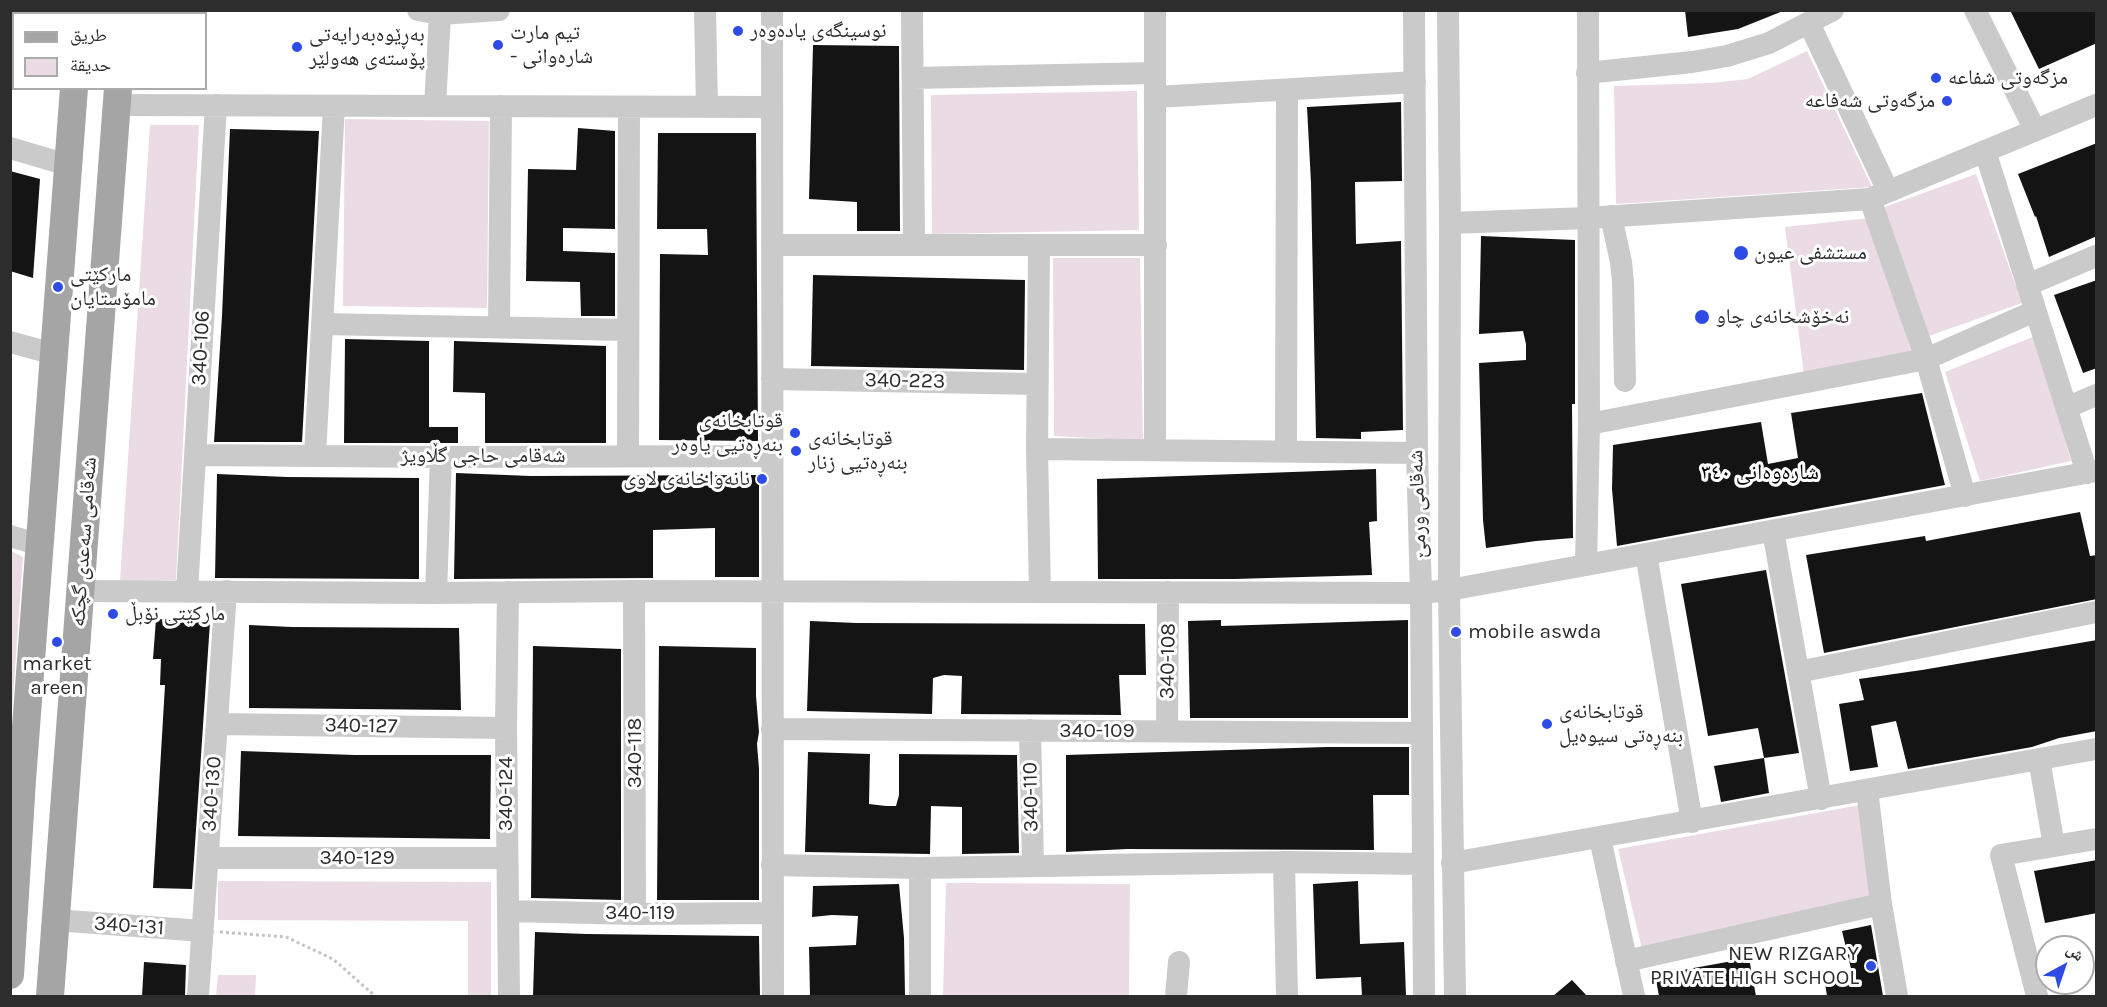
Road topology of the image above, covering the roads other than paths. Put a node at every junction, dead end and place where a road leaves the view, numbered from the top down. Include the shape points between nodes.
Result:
1 (418, 10) edge
2 (499, 10) edge
3 (705, 10) edge
4 (772, 10) edge
5 (912, 10) edge
6 (1155, 10) edge
7 (1414, 10) edge
8 (1448, 10) edge
9 (1588, 10) edge
10 (1833, 10) edge
11 (1975, 10) edge
12 (440, 14) junction
13 (1809, 22) junction
14 (1155, 73) junction
15 (1587, 73) junction
16 (913, 78) junction
17 (1415, 82) junction
18 (74, 90) edge
19 (1287, 90) junction
20 (118, 97) edge
21 (180, 97) edge
22 (1156, 97) junction
23 (216, 105) junction
24 (2097, 105) edge
25 (334, 106) junction
26 (435, 106) junction
27 (501, 106) junction
28 (629, 107) junction
29 (707, 107) junction
30 (772, 107) junction
31 (2036, 130) junction
32 (10, 148) edge
33 (1985, 151) junction
34 (68, 165) junction
35 (1879, 195) junction
36 (1600, 217) junction
37 (1450, 223) junction
38 (772, 245) junction
39 (914, 245) junction
40 (1039, 245) junction
41 (1156, 245) junction
42 (2097, 256) edge
43 (2026, 285) junction
44 (2035, 311) junction
45 (322, 324) junction
46 (499, 327) junction
47 (628, 330) junction
48 (10, 342) edge
49 (54, 354) junction
50 (1926, 359) junction
51 (772, 379) junction
52 (1625, 381) dead end
53 (1038, 384) junction
54 (2097, 395) edge
55 (2066, 408) junction
56 (1588, 424) junction
57 (1037, 449) junction
58 (1155, 450) junction
59 (1286, 452) junction
60 (1417, 453) junction
61 (195, 455) junction
62 (315, 455) junction
63 (628, 455) junction
64 (772, 456) junction
65 (441, 457) junction
66 (2092, 472) edge
67 (1965, 496) junction
68 (1773, 531) junction
69 (10, 536) edge
70 (40, 545) junction
71 (1646, 554) junction
72 (1586, 566) junction
73 (1449, 590) junction
74 (80, 591) junction
75 (187, 591) junction
76 (226, 591) junction
77 (634, 591) junction
78 (772, 591) junction
79 (508, 592) junction
80 (1040, 592) junction
81 (1168, 592) junction
82 (436, 593) junction
83 (1421, 593) junction
84 (2097, 612) edge
85 (1798, 672) junction
86 (217, 724) junction
87 (506, 728) junction
88 (772, 729) junction
89 (1030, 730) junction
90 (1167, 731) junction
91 (1422, 733) junction
92 (2097, 749) edge
93 (2039, 759) junction
94 (22, 780) junction
95 (66, 783) junction
96 (1867, 790) junction
97 (1821, 799) junction
98 (1692, 822) junction
99 (1600, 838) junction
100 (2097, 839) edge
101 (2054, 846) junction
102 (208, 858) junction
103 (506, 858) junction
104 (1284, 862) junction
105 (1452, 863) junction
106 (772, 864) junction
107 (1423, 864) junction
108 (1033, 865) junction
109 (920, 868) junction
110 (1881, 904) junction
111 (508, 911) junction
112 (772, 913) junction
113 (635, 914) junction
114 (56, 920) junction
115 (203, 931) junction
116 (1626, 961) junction
117 (1179, 962) dead end
118 (10, 975) edge
119 (50, 996) edge
120 (198, 996) edge
121 (509, 996) edge
122 (772, 996) edge
123 (920, 996) edge
124 (1176, 996) edge
125 (1287, 996) edge
126 (1424, 996) edge
127 (1455, 996) edge
128 (1634, 996) edge
129 (1896, 996) edge
130 (2037, 996) edge

1 - 12 street
2 - 12 street
3 - 29 street
4 - 30 street
5 - 16 street
6 - 14 street
7 - 17 street, شەقامی ورمێ
8 - 37 street, شەقامی ورمێ
9 - 15 street
10 - 13 street
11 - 31 street
12 - 26 street
13 - 15 street via 1769,43 1728,56
13 - 35 street
14 - 16 street
14 - 22 street
15 - 36 street
16 - 39 street
17 - 19 street
17 - 60 street, شەقامی ورمێ
18 - 34 main road, شەقامی سەعدی گچکە
19 - 22 street
19 - 59 street
20 - 21 street
20 - 74 main road, شەقامی سەعدی گچکە
21 - 23 street
22 - 41 street
23 - 25 street
23 - 61 street, 340-106
24 - 31 street
25 - 26 street
25 - 45 street
26 - 27 street
27 - 28 street
27 - 46 street
28 - 29 street
28 - 47 street
29 - 30 street
30 - 38 street
31 - 33 street
32 - 34 street
33 - 35 street
33 - 43 street
34 - 49 main road, شەقامی سەعدی گچکە
35 - 36 street
35 - 50 street
36 - 37 street
36 - 52 street via 1621,262
36 - 56 street
37 - 73 street, شەقامی ورمێ
38 - 39 street
38 - 51 street
39 - 40 street
40 - 41 street
40 - 53 street
41 - 58 street
42 - 43 street
43 - 44 street
44 - 50 street
44 - 55 street
45 - 46 street
45 - 62 street
46 - 47 street
47 - 63 street
48 - 49 street
49 - 70 main road, شەقامی سەعدی گچکە
50 - 56 street
50 - 67 street
51 - 53 street, 340-223
51 - 64 street
53 - 57 street
54 - 55 street
55 - 66 street
56 - 72 street
57 - 58 street
57 - 80 street
58 - 59 street
59 - 60 street
60 - 83 street, شەقامی ورمێ
61 - 62 street, شەقامی حاجی گڵاویژ
61 - 75 street, 340-106
62 - 65 street, شەقامی حاجی گڵاویژ
63 - 64 street, شەقامی حاجی گڵاویژ
63 - 65 street, شەقامی حاجی گڵاویژ
64 - 78 street
65 - 82 street
66 - 67 street
67 - 68 street
68 - 71 street
68 - 85 street
69 - 70 street
70 - 94 main road, شەقامی سەعدی گچکە
71 - 72 street
71 - 98 street
72 - 73 street
73 - 83 street
73 - 105 street, شەقامی ورمێ
74 - 75 street
74 - 95 main road, شەقامی سەعدی گچکە
75 - 76 street
76 - 82 street
76 - 86 street, 340-130
77 - 78 street
77 - 79 street
77 - 113 street, 340-118
78 - 80 street
78 - 88 street
79 - 82 street
79 - 87 street, 340-124
80 - 81 street
81 - 83 street
81 - 90 street, 340-108
83 - 91 street, شەقامی ورمێ
84 - 85 street
85 - 97 street
86 - 87 street, 340-127
86 - 102 street, 340-130
87 - 103 street, 340-124
88 - 89 street, 340-109
88 - 106 street
89 - 90 street, 340-109
89 - 108 street, 340-110
90 - 91 street, 340-109
91 - 107 street, شەقامی ورمێ
92 - 93 street
93 - 96 street
93 - 101 street
94 - 95 main road
94 - 118 main road, شەقامی سەعدی گچکە
95 - 114 main road, شەقامی سەعدی گچکە
96 - 97 street
96 - 110 street
97 - 98 street
98 - 99 street
99 - 105 street
99 - 116 street
100 - 101 street
101 - 130 street via 2001,855
102 - 103 street, 340-129
102 - 115 street, 340-130
103 - 111 street, 340-124
104 - 107 street
104 - 108 street
104 - 125 street
105 - 127 street, شەقامی ورمێ
106 - 109 street
106 - 112 street
107 - 126 street, شەقامی ورمێ
108 - 109 street
109 - 123 street
110 - 116 street
110 - 129 street
111 - 113 street, 340-119
111 - 121 street, 340-124
112 - 113 street, 340-119
112 - 122 street
114 - 115 street, 340-131
114 - 119 main road, شەقامی سەعدی گچکە
115 - 120 street, 340-130
116 - 128 street
117 - 124 street

